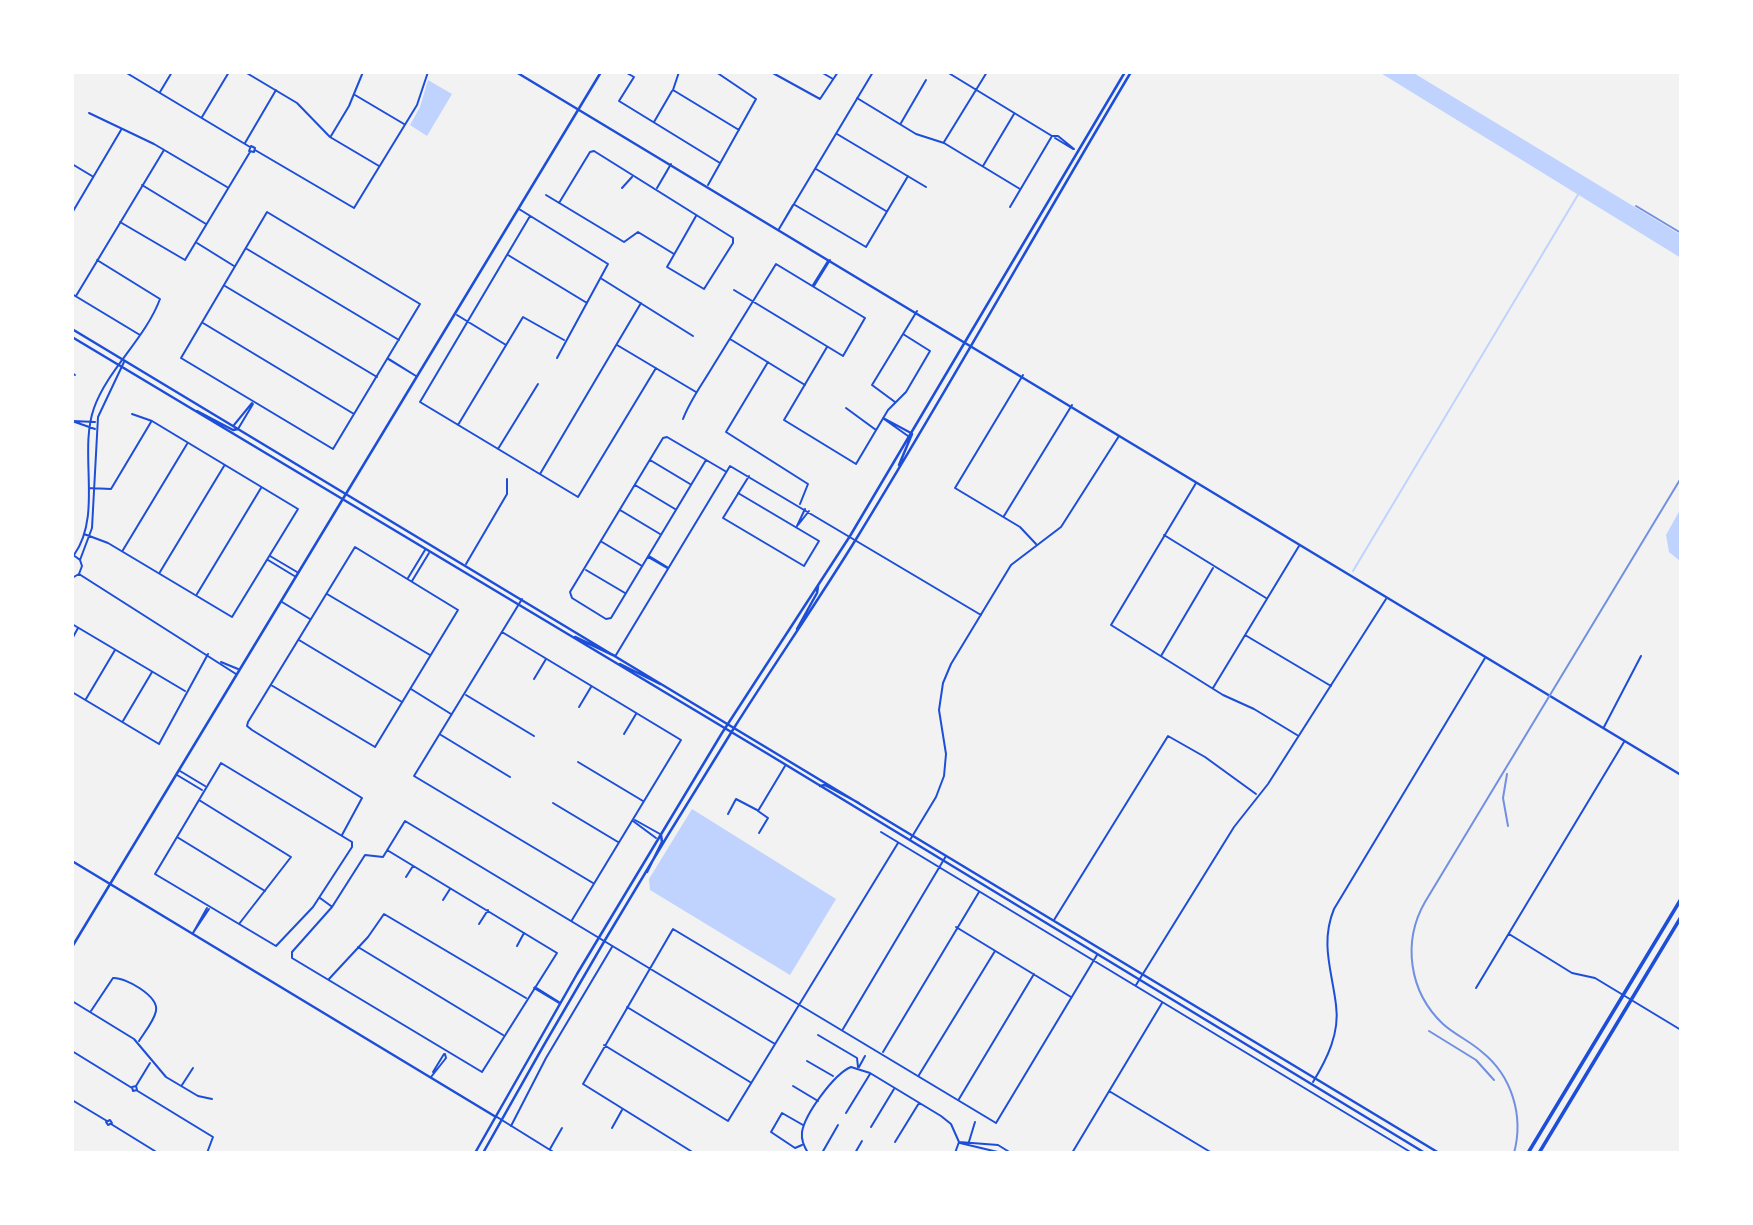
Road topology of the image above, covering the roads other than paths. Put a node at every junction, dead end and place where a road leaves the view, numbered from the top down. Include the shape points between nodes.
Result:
1 (125, 72) edge
2 (172, 72) edge
3 (229, 72) edge
4 (245, 72) edge
5 (363, 72) edge
6 (428, 72) edge
7 (516, 72) edge
8 (601, 72) edge
9 (625, 72) edge
10 (679, 72) edge
11 (716, 72) edge
12 (771, 72) edge
13 (821, 72) edge
14 (838, 72) edge
15 (873, 72) edge
16 (947, 72) edge
17 (987, 72) edge
18 (1128, 72) edge
19 (834, 79) junction
20 (926, 80) dead end
21 (976, 89) junction
22 (276, 90) junction
23 (673, 90) junction
24 (159, 93) junction
25 (354, 94) junction
26 (857, 98) junction
27 (579, 109) junction
28 (89, 113) dead end
29 (1015, 113) junction
30 (202, 118) junction
31 (653, 122) junction
32 (405, 124) junction
33 (900, 124) junction
34 (122, 129) junction
35 (740, 131) junction
36 (836, 133) junction
37 (1053, 136) junction
38 (330, 137) junction
39 (944, 143) junction
40 (244, 144) junction
41 (250, 147) junction
42 (164, 150) junction
43 (255, 150) junction
44 (1075, 150) junction
45 (250, 152) junction
46 (1082, 154) junction
47 (720, 163) junction
48 (72, 164) edge
49 (671, 164) junction
50 (982, 166) junction
51 (380, 167) junction
52 (815, 169) junction
53 (632, 176) junction
54 (908, 176) junction
55 (94, 177) junction
56 (142, 185) junction
57 (707, 186) junction
58 (926, 187) dead end
59 (228, 188) junction
60 (622, 188) dead end
61 (1020, 189) junction
62 (656, 190) junction
63 (545, 195) dead end
64 (559, 203) junction
65 (794, 204) junction
66 (1010, 207) dead end
67 (519, 209) junction
68 (887, 212) junction
69 (72, 213) edge
70 (530, 216) junction
71 (696, 216) junction
72 (120, 222) junction
73 (207, 224) junction
74 (779, 229) junction
75 (196, 243) junction
76 (246, 249) junction
77 (507, 254) junction
78 (674, 254) junction
79 (97, 260) junction
80 (830, 260) junction
81 (235, 266) junction
82 (601, 279) junction
83 (224, 285) junction
84 (813, 286) junction
85 (734, 290) dead end
86 (72, 294) edge
87 (76, 296) junction
88 (752, 302) junction
89 (587, 303) junction
90 (641, 303) junction
91 (917, 311) junction
92 (456, 314) junction
93 (467, 321) junction
94 (202, 322) junction
95 (72, 329) edge
96 (903, 334) junction
97 (140, 335) junction
98 (693, 336) dead end
99 (72, 337) edge
100 (730, 339) junction
101 (399, 340) junction
102 (564, 340) junction
103 (966, 342) junction
104 (617, 344) junction
105 (506, 345) junction
106 (973, 345) junction
107 (827, 346) junction
108 (557, 358) dead end
109 (388, 359) junction
110 (125, 361) junction
111 (768, 362) junction
112 (118, 365) junction
113 (124, 368) junction
114 (656, 368) junction
115 (1023, 375) junction
116 (417, 376) junction
117 (377, 377) junction
118 (538, 384) dead end
119 (806, 385) junction
120 (697, 393) junction
121 (253, 403) junction
122 (895, 403) junction
123 (1072, 405) junction
124 (846, 408) dead end
125 (194, 410) junction
126 (132, 414) dead end
127 (355, 414) junction
128 (883, 418) junction
129 (684, 419) dead end
130 (72, 421) edge
131 (152, 421) junction
132 (91, 422) junction
133 (97, 423) junction
134 (232, 425) junction
135 (457, 426) junction
136 (91, 428) junction
137 (96, 429) junction
138 (238, 429) junction
139 (877, 430) junction
140 (911, 435) junction
141 (1120, 435) junction
142 (188, 442) junction
143 (497, 450) junction
144 (649, 459) junction
145 (706, 460) junction
146 (225, 465) junction
147 (900, 467) junction
148 (726, 472) junction
149 (539, 474) junction
150 (750, 475) junction
151 (507, 479) dead end
152 (1197, 482) junction
153 (634, 484) junction
154 (691, 485) junction
155 (262, 487) junction
156 (88, 488) junction
157 (94, 488) junction
158 (346, 493) junction
159 (738, 493) junction
160 (342, 499) junction
161 (799, 505) junction
162 (805, 508) junction
163 (619, 509) junction
164 (676, 509) junction
165 (809, 511) junction
166 (1004, 517) junction
167 (799, 519) junction
168 (802, 522) junction
169 (797, 526) junction
170 (84, 534) junction
171 (661, 534) junction
172 (1164, 535) junction
173 (90, 536) junction
174 (850, 536) junction
175 (856, 539) junction
176 (601, 542) junction
177 (1300, 544) junction
178 (1037, 545) junction
179 (425, 549) junction
180 (123, 551) junction
181 (430, 552) junction
182 (73, 554) edge
183 (270, 556) junction
184 (648, 556) junction
185 (80, 560) junction
186 (267, 560) junction
187 (466, 565) junction
188 (642, 566) junction
189 (1214, 566) junction
190 (668, 568) junction
191 (585, 569) junction
192 (159, 573) junction
193 (79, 574) junction
194 (297, 575) junction
195 (72, 578) edge
196 (407, 579) junction
197 (412, 582) junction
198 (818, 586) junction
199 (326, 593) junction
200 (625, 593) junction
201 (196, 595) junction
202 (1387, 597) junction
203 (522, 599) junction
204 (1267, 599) junction
205 (281, 601) junction
206 (518, 605) junction
207 (981, 615) junction
208 (310, 619) junction
209 (72, 624) edge
210 (79, 628) junction
211 (502, 632) junction
212 (568, 634) junction
213 (794, 635) junction
214 (1245, 635) junction
215 (72, 639) edge
216 (298, 639) junction
217 (116, 649) junction
218 (208, 654) junction
219 (430, 655) junction
220 (616, 655) junction
221 (1641, 656) dead end
222 (1160, 657) junction
223 (1486, 658) junction
224 (546, 659) junction
225 (613, 661) junction
226 (220, 662) junction
227 (239, 670) junction
228 (152, 671) junction
229 (236, 674) junction
230 (534, 679) dead end
231 (663, 683) junction
232 (271, 685) junction
233 (592, 686) junction
234 (1332, 687) junction
235 (410, 689) junction
236 (1213, 689) junction
237 (186, 691) junction
238 (72, 692) edge
239 (464, 694) junction
240 (86, 700) junction
241 (402, 702) junction
242 (579, 707) dead end
243 (637, 713) junction
244 (452, 715) junction
245 (122, 722) junction
246 (729, 723) junction
247 (735, 726) junction
248 (1604, 728) junction
249 (725, 729) junction
250 (731, 733) junction
251 (624, 734) dead end
252 (440, 735) junction
253 (534, 736) dead end
254 (1298, 736) junction
255 (1625, 741) junction
256 (578, 762) dead end
257 (786, 765) junction
258 (177, 772) junction
259 (1681, 775) edge
260 (510, 777) dead end
261 (820, 786) junction
262 (206, 787) junction
263 (203, 790) junction
264 (1257, 795) junction
265 (198, 800) junction
266 (643, 802) junction
267 (553, 803) dead end
268 (866, 805) junction
269 (758, 810) junction
270 (728, 814) dead end
271 (632, 820) junction
272 (881, 832) dead end
273 (759, 833) dead end
274 (342, 835) junction
275 (661, 835) junction
276 (913, 835) junction
277 (176, 836) junction
278 (658, 839) junction
279 (910, 840) junction
280 (619, 842) junction
281 (898, 842) junction
282 (387, 850) junction
283 (947, 856) junction
284 (72, 861) edge
285 (943, 862) junction
286 (414, 866) junction
287 (940, 867) junction
288 (647, 872) junction
289 (406, 877) dead end
290 (594, 883) junction
291 (110, 884) junction
292 (450, 888) junction
293 (266, 891) junction
294 (980, 891) junction
295 (320, 898) junction
296 (1681, 899) edge
297 (443, 900) dead end
298 (209, 907) junction
299 (332, 907) junction
300 (488, 910) junction
301 (1681, 917) edge
302 (1054, 920) junction
303 (572, 921) junction
304 (239, 925) junction
305 (479, 925) dead end
306 (956, 927) junction
307 (525, 932) junction
308 (1508, 933) junction
309 (192, 934) junction
310 (599, 938) junction
311 (606, 942) junction
312 (517, 946) dead end
313 (612, 946) junction
314 (72, 947) edge
315 (358, 947) junction
316 (995, 951) junction
317 (1097, 955) junction
318 (1094, 961) junction
319 (649, 967) junction
320 (1034, 974) junction
321 (1142, 974) junction
322 (1139, 979) junction
323 (328, 980) junction
324 (1136, 986) junction
325 (534, 987) junction
326 (1476, 988) dead end
327 (1623, 995) junction
328 (1072, 997) junction
329 (526, 999) junction
330 (1631, 1000) junction
331 (72, 1002) edge
332 (1163, 1002) junction
333 (561, 1004) junction
334 (800, 1006) junction
335 (626, 1007) junction
336 (90, 1013) junction
337 (842, 1029) junction
338 (1681, 1030) edge
339 (504, 1035) junction
340 (818, 1035) dead end
341 (138, 1042) junction
342 (775, 1044) junction
343 (603, 1045) junction
344 (72, 1051) edge
345 (445, 1053) junction
346 (882, 1053) junction
347 (865, 1056) dead end
348 (151, 1061) junction
349 (807, 1061) dead end
350 (193, 1068) dead end
351 (859, 1068) junction
352 (870, 1073) junction
353 (432, 1075) junction
354 (919, 1076) junction
355 (834, 1077) junction
356 (1316, 1078) junction
357 (751, 1083) junction
358 (1312, 1084) junction
359 (136, 1086) junction
360 (182, 1086) junction
361 (793, 1086) dead end
362 (132, 1088) junction
363 (895, 1088) junction
364 (136, 1090) junction
365 (1109, 1091) junction
366 (212, 1099) dead end
367 (72, 1100) edge
368 (958, 1100) junction
369 (819, 1101) junction
370 (920, 1102) junction
371 (622, 1109) junction
372 (846, 1113) dead end
373 (496, 1117) junction
374 (502, 1120) junction
375 (975, 1122) dead end
376 (838, 1125) dead end
377 (511, 1126) junction
378 (804, 1126) junction
379 (871, 1127) dead end
380 (562, 1128) dead end
381 (612, 1128) dead end
382 (862, 1141) dead end
383 (968, 1141) junction
384 (895, 1142) dead end
385 (959, 1142) junction
386 (803, 1145) junction
387 (968, 1146) junction
388 (550, 1150) junction
389 (1432, 1151) edge
390 (957, 1152) edge
391 (158, 1153) edge
392 (207, 1153) edge
393 (475, 1153) edge
394 (483, 1153) edge
395 (555, 1153) edge
396 (694, 1153) edge
397 (808, 1153) edge
398 (822, 1153) edge
399 (855, 1153) edge
400 (1002, 1153) edge
401 (1011, 1153) edge
402 (1072, 1153) edge
403 (1212, 1153) edge
404 (1412, 1153) edge
405 (1425, 1153) edge
406 (1439, 1153) edge
407 (1528, 1153) edge
408 (1539, 1153) edge

1 - 24 street
2 - 24 street
3 - 30 street
4 - 22 street
5 - 25 street
6 - 32 street
7 - 27 main road
8 - 27 main road
9 - 31 street via 634,77 619,101
10 - 23 street
11 - 35 street via 754,94 756,99
12 - 19 street via 816,99 824,96
13 - 19 street
14 - 19 street
15 - 26 street
16 - 21 street
17 - 21 street
18 - 44 main road
18 - 46 main road
20 - 33 street
21 - 29 street
21 - 39 street
22 - 38 street via 302,107
22 - 40 street
23 - 31 street
23 - 35 street
24 - 30 street
25 - 32 street
25 - 38 street
26 - 33 street
26 - 36 street
27 - 49 main road
27 - 67 main road
28 - 34 street
29 - 37 street
29 - 50 street
30 - 40 street
31 - 47 street
32 - 51 street
33 - 39 street
34 - 42 street
34 - 55 street
35 - 47 street
36 - 52 street
36 - 54 street
37 - 44 street
37 - 61 street
38 - 51 street
39 - 50 street
40 - 41 street
41 - 43 street
41 - 45 street
42 - 56 street
42 - 59 street
43 - 45 street
43 - 51 street via 354,208
44 - 46 street
44 - 103 main road
45 - 59 street
46 - 106 main road
47 - 57 street
48 - 55 street
49 - 57 main road
49 - 62 street
50 - 61 street
52 - 65 street
52 - 68 street
53 - 60 street
53 - 62 street
53 - 64 street via 590,152
54 - 58 street
54 - 68 street
55 - 69 street
56 - 72 street
56 - 73 street
57 - 74 main road
59 - 73 street
61 - 66 street
62 - 71 street
63 - 64 street
64 - 78 street via 624,242 638,232
65 - 68 street via 866,247
65 - 74 street
67 - 70 street
67 - 92 main road
70 - 77 street
70 - 82 street via 608,264
71 - 78 street
71 - 78 street via 734,240 705,289 667,267
72 - 75 street via 185,260
72 - 79 street
73 - 75 street
74 - 80 main road
75 - 81 street
76 - 81 street
76 - 101 street
76 - 101 street via 267,212 420,304
77 - 89 street
77 - 93 street
79 - 87 street
79 - 97 street via 160,299
80 - 84 street
80 - 91 main road
81 - 83 street
82 - 89 street
82 - 90 street
83 - 94 street
83 - 117 street
84 - 88 street via 776,264
84 - 107 street via 865,318 843,356
85 - 88 street
86 - 87 street
87 - 97 street
88 - 100 street
88 - 107 street
89 - 102 street
90 - 98 street
90 - 104 street
91 - 96 street
91 - 103 main road
92 - 93 street
92 - 116 main road
93 - 105 street
93 - 135 street via 419,402
94 - 121 street via 181,358
94 - 127 street
95 - 110 main road
96 - 122 street via 872,385
96 - 122 street via 930,351
97 - 110 street
99 - 112 main road
100 - 111 street
100 - 120 street
101 - 109 street
102 - 105 street via 523,317
102 - 108 street
103 - 106 main road
103 - 140 main road
104 - 114 street
104 - 149 street
105 - 135 street
106 - 115 main road
106 - 147 main road
107 - 119 street
109 - 116 street
109 - 117 street
110 - 112 street
110 - 113 street
110 - 134 main road
111 - 119 street
111 - 161 street via 726,432 810,485
112 - 113 main road
112 - 132 street via 93,408
113 - 125 main road
113 - 133 street
114 - 120 street
114 - 149 street via 578,497
115 - 123 main road
115 - 166 street via 955,488
116 - 158 main road
117 - 127 street
118 - 143 street
119 - 139 street via 784,420 856,464
120 - 129 street
121 - 127 street via 333,449
121 - 134 street
121 - 138 street
122 - 128 street
123 - 141 main road
123 - 166 street
124 - 139 street
125 - 138 main road
125 - 160 main road
126 - 131 street
128 - 139 street
128 - 140 street
130 - 132 street
130 - 136 street
131 - 142 street
131 - 157 street via 111,489
132 - 133 street
132 - 136 street
133 - 137 street
134 - 138 main road
135 - 143 street
136 - 137 street
136 - 156 street
137 - 157 street
138 - 158 main road
140 - 147 main road
140 - 174 main road
141 - 152 main road
141 - 178 street via 1061,527
142 - 146 street
142 - 180 street
143 - 149 street
144 - 145 street via 664,437
144 - 153 street
144 - 154 street
145 - 148 street
145 - 154 street
146 - 155 street
146 - 192 street
147 - 175 main road
148 - 150 street via 730,466
148 - 190 street
150 - 159 street
150 - 161 street
151 - 187 street via 507,495
152 - 172 street
152 - 177 main road
153 - 163 street
153 - 164 street
154 - 164 street
155 - 183 street via 298,509
155 - 201 street
156 - 157 street
156 - 170 street
157 - 173 street
158 - 160 main road
158 - 187 main road
159 - 169 street
159 - 169 street via 723,517 804,566 819,541
160 - 179 main road
160 - 194 main road
161 - 162 street
162 - 165 street
162 - 167 street
163 - 171 street
163 - 176 street
164 - 171 street
165 - 168 street
165 - 174 street
166 - 178 street
167 - 168 street
167 - 169 street
168 - 169 street
170 - 173 street
170 - 182 street
171 - 184 street
172 - 189 street
172 - 222 street via 1111,625
173 - 180 street
173 - 185 street
174 - 175 street
174 - 198 main road
175 - 207 street
175 - 213 main road
176 - 188 street
176 - 191 street
177 - 202 main road
177 - 204 street
178 - 207 street via 1011,565
179 - 181 main road
179 - 196 street
180 - 192 street
181 - 197 street
181 - 206 main road
182 - 185 street
183 - 186 street
183 - 194 street
184 - 188 street
184 - 190 street
185 - 193 street
186 - 194 street
186 - 201 street via 232,617
187 - 203 main road
188 - 200 street
189 - 204 street
189 - 222 street
190 - 220 street
191 - 200 street
191 - 200 street via 570,596 609,619
192 - 201 street
193 - 195 street
193 - 218 street
194 - 205 main road
196 - 197 street
196 - 199 street via 355,547
197 - 219 street via 458,610
198 - 213 main road
198 - 246 main road
199 - 208 street
199 - 219 street
202 - 223 main road
202 - 234 street
203 - 206 street
203 - 220 main road
204 - 214 street
205 - 208 street
205 - 227 main road
206 - 211 street
206 - 212 main road
207 - 276 street via 943,683 939,710 946,754 943,776
208 - 216 street
209 - 210 street
210 - 215 street
210 - 217 street
211 - 224 street
211 - 239 street
212 - 220 main road
212 - 225 main road
213 - 247 main road
214 - 234 street
214 - 236 street
216 - 232 street
216 - 241 street
217 - 228 street
217 - 240 street
218 - 226 street
218 - 237 street
219 - 235 street
220 - 231 main road
221 - 248 street
222 - 236 street
223 - 248 main road
223 - 356 street via 1334,909 1325,940 1337,1007 1335,1035
224 - 230 street
224 - 233 street
225 - 231 main road
225 - 249 main road
226 - 227 street
226 - 229 street
227 - 229 main road
228 - 237 street
228 - 245 street
229 - 258 main road
231 - 246 main road
232 - 241 street via 375,747
232 - 274 street via 247,726 362,798
233 - 242 street
233 - 243 street
234 - 254 street
235 - 241 street
235 - 244 street
236 - 254 street
237 - 245 street via 159,744
238 - 240 street
239 - 244 street
239 - 253 street
240 - 245 street
243 - 251 street
243 - 266 street via 681,740
244 - 252 street
246 - 247 main road
246 - 249 main road
247 - 250 main road
247 - 268 main road
248 - 255 main road
249 - 250 main road
249 - 275 main road
250 - 257 main road
250 - 288 main road
252 - 260 street
252 - 290 street via 414,776
254 - 264 street
255 - 259 main road
255 - 308 street
256 - 266 street
257 - 261 main road
257 - 269 street
258 - 262 street
258 - 263 street
258 - 291 main road
261 - 268 main road
261 - 279 main road
262 - 263 street
262 - 274 street via 221,764
263 - 265 street
264 - 302 street via 1168,736
264 - 321 street
265 - 277 street
265 - 293 street via 291,857
266 - 271 street
267 - 280 street
268 - 276 main road
269 - 270 street via 736,799
269 - 273 street via 768,818
271 - 275 street
271 - 278 street
271 - 280 street
272 - 281 street
274 - 295 street via 352,847
275 - 278 main road
275 - 288 main road
276 - 279 street
276 - 283 main road
277 - 293 street
277 - 298 street via 155,874
278 - 310 main road
279 - 285 main road
280 - 290 street
281 - 287 street
281 - 334 street
282 - 286 street
282 - 299 street via 380,858 365,855
282 - 303 street via 405,821
283 - 285 street
283 - 302 main road
284 - 291 main road
285 - 287 street
285 - 317 main road
286 - 289 street
286 - 292 street
287 - 294 street
287 - 337 street
288 - 311 main road
290 - 303 street
291 - 309 main road
291 - 314 main road
292 - 297 street
292 - 300 street
293 - 304 street
294 - 306 street
294 - 318 street
295 - 299 street
295 - 304 street via 276,946
296 - 327 main road
298 - 304 street
298 - 309 street
299 - 323 street via 292,952 292,958
300 - 305 street
300 - 307 street
301 - 330 main road
302 - 321 main road
303 - 310 street
306 - 316 street
306 - 346 street
307 - 312 street
307 - 325 street via 557,953
308 - 326 street
308 - 327 street via 1572,973 1595,978
309 - 353 main road
310 - 311 street
310 - 333 main road
311 - 313 street
311 - 374 main road
313 - 319 street
313 - 377 street
315 - 323 street
315 - 329 street via 384,914
315 - 339 street
316 - 320 street
316 - 354 street
317 - 318 street
317 - 322 main road
318 - 324 street
318 - 328 street
319 - 334 street via 673,929
319 - 335 street
319 - 342 street
320 - 328 street
320 - 368 street
321 - 322 street
321 - 356 main road
322 - 324 street
322 - 358 main road
323 - 345 street
324 - 332 street
325 - 329 street
325 - 333 street
327 - 330 street
327 - 407 main road
328 - 368 street via 996,1124
329 - 339 street
330 - 338 street
330 - 408 main road
331 - 336 street
332 - 365 street
332 - 404 street
333 - 373 main road
334 - 337 street
334 - 342 street
335 - 343 street
335 - 357 street
336 - 341 street
336 - 341 street via 110,980 122,979 147,994 156,1012
337 - 346 street
339 - 345 street via 482,1072
340 - 351 street via 857,1058
341 - 348 street
342 - 357 street
343 - 357 street via 728,1121
343 - 371 street via 583,1084
344 - 362 street
345 - 353 street
346 - 354 street
347 - 351 street
348 - 359 street
348 - 360 street
349 - 355 street
350 - 360 street
351 - 352 street
351 - 355 street via 850,1067
352 - 363 street
352 - 372 street
353 - 373 main road
354 - 368 street
355 - 369 street
356 - 358 street
356 - 389 main road
358 - 405 main road
359 - 362 street
359 - 364 street
360 - 366 street
361 - 369 street
362 - 364 street
363 - 370 street
363 - 379 street
364 - 392 street via 214,1139
365 - 402 street
365 - 403 street
367 - 391 street
369 - 378 street
370 - 384 street
370 - 385 street via 951,1124
371 - 381 street
371 - 396 street
373 - 374 street
373 - 393 main road
374 - 377 street
374 - 394 main road
375 - 383 street
376 - 398 street
377 - 388 street
378 - 386 street
378 - 386 street via 782,1113 771,1132 795,1147
380 - 388 street
382 - 399 street
383 - 385 street
383 - 387 street
383 - 401 street via 998,1145
385 - 387 street
385 - 390 street
386 - 397 street
387 - 400 street
388 - 395 street
389 - 406 main road

